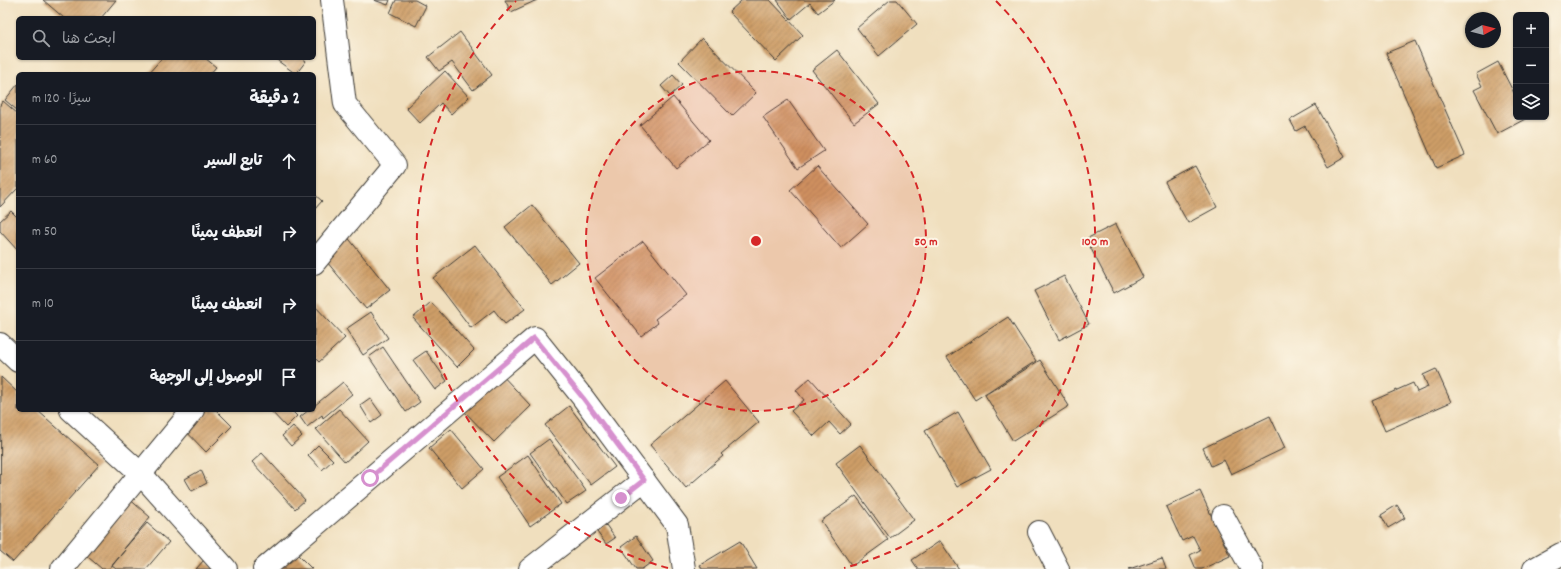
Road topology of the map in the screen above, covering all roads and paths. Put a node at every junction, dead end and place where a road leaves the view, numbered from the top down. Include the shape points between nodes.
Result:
1 (332, 0) edge
2 (316, 261) edge
3 (0, 344) edge
4 (16, 359) edge
5 (73, 412) edge
6 (191, 412) edge
7 (141, 474) junction
8 (644, 480) junction
9 (1223, 516) dead end
10 (1039, 532) dead end
11 (1561, 554) edge
12 (62, 569) edge
13 (226, 569) edge
14 (264, 569) edge
15 (530, 569) edge
16 (684, 569) edge
17 (1058, 569) edge
18 (1252, 569) edge
19 (1534, 569) edge

1 - 2 street via 345,104 395,165
3 - 4 street
5 - 7 street
6 - 7 street
7 - 12 street
7 - 13 street
8 - 14 street via 534,338
8 - 15 street
8 - 16 street via 677,525
9 - 18 street
10 - 17 street
11 - 19 street

